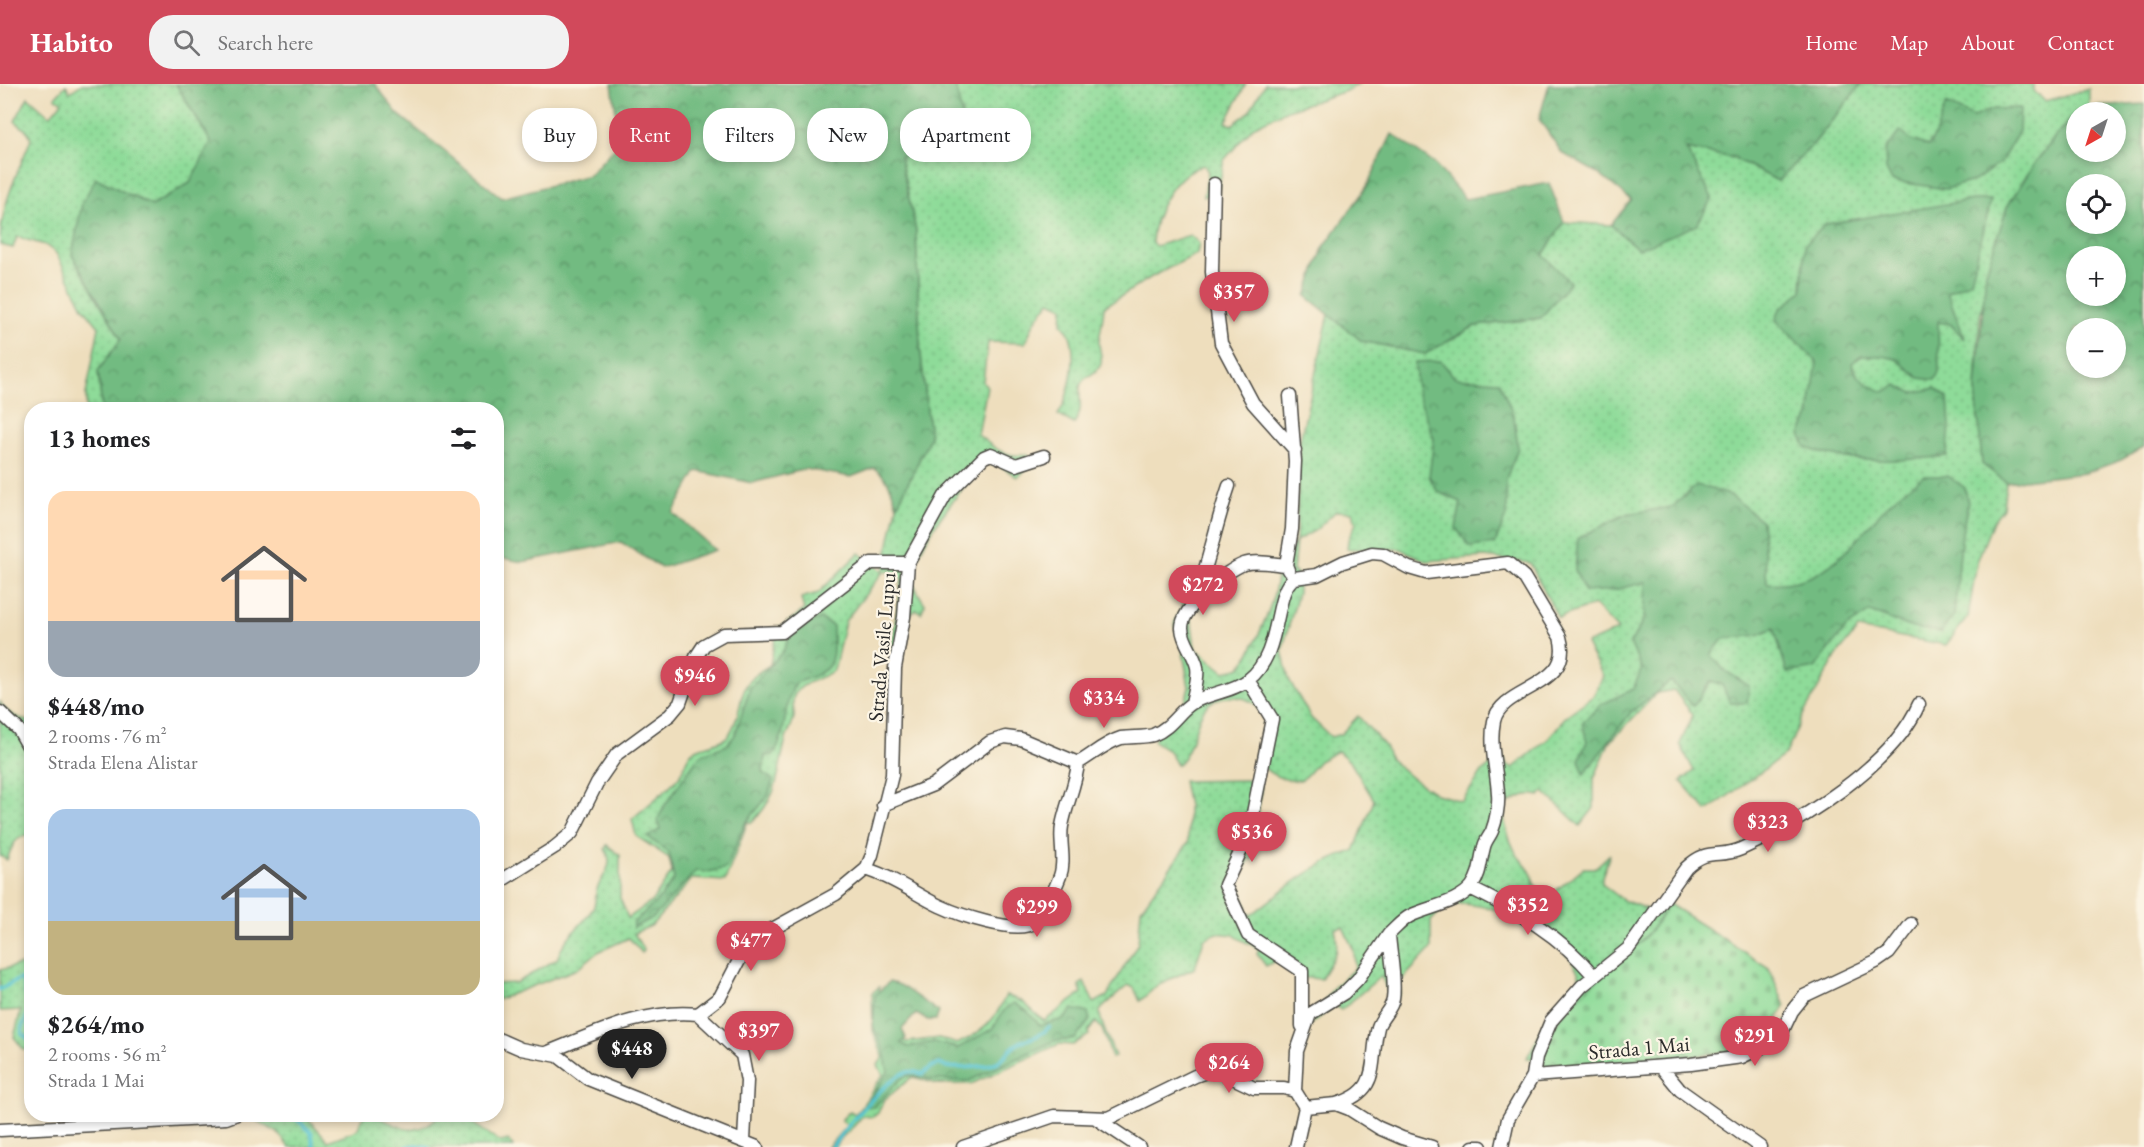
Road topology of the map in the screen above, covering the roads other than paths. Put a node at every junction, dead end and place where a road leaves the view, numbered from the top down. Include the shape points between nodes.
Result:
1 (1214, 184) dead end
2 (1290, 396) dead end
3 (1295, 450) junction
4 (1044, 456) dead end
5 (1229, 486) dead end
6 (908, 563) junction
7 (1286, 565) junction
8 (1292, 580) junction
9 (1194, 604) junction
10 (1248, 680) junction
11 (1192, 703) junction
12 (1919, 704) dead end
13 (0, 712) edge
14 (24, 739) edge
15 (1077, 763) junction
16 (884, 806) junction
17 (866, 869) junction
18 (504, 879) edge
19 (1470, 888) junction
20 (1911, 924) dead end
21 (1389, 934) junction
22 (1594, 976) junction
23 (698, 1014) junction
24 (1302, 1030) junction
25 (504, 1042) edge
26 (546, 1053) junction
27 (1661, 1067) junction
28 (1533, 1076) junction
29 (1295, 1091) junction
30 (1336, 1104) junction
31 (1305, 1107) junction
32 (1097, 1119) junction
33 (151, 1122) edge
34 (0, 1130) edge
35 (744, 1142) junction
36 (757, 1147) edge
37 (963, 1147) edge
38 (1139, 1147) edge
39 (1296, 1147) edge
40 (1432, 1147) edge
41 (1473, 1147) edge
42 (1480, 1147) edge
43 (1502, 1147) edge
44 (1760, 1147) edge

1 - 3 street via 1212,272 1221,344 1253,403
2 - 3 street
3 - 7 street via 1292,529
4 - 6 street, Strada Vasile Lupu via 1016,465 991,454 984,457 945,496
5 - 9 street
6 - 16 street, Strada Vasile Lupu via 895,668 892,775
6 - 18 street, Strada Vasile Lupu via 871,563 782,632 724,634 704,645 680,703 670,715 616,754 572,832
7 - 8 street
7 - 9 street via 1245,563
8 - 10 street via 1282,594 1271,649
8 - 19 street via 1317,575 1372,553 1426,573 1509,563 1524,577 1560,637 1563,647 1558,664 1536,686 1504,706 1494,722 1498,796 1494,828
9 - 11 street via 1183,617 1182,629 1198,675
10 - 11 street
10 - 24 street via 1272,719 1249,833 1225,885 1248,935 1302,971
11 - 15 street via 1173,723 1152,735 1122,738
12 - 22 street via 1901,734 1867,769 1822,804 1736,851 1696,858 1629,948
13 - 14 street
15 - 16 street via 1021,739 1005,737 990,742 933,785
15 - 17 street via 1062,826 1060,877 1043,910 1026,927 1004,925 942,907
16 - 17 street, Strada Vasile Lupu
17 - 23 street via 836,894 758,937 743,953 720,998
19 - 21 street via 1408,917
19 - 22 street via 1542,927
20 - 27 street, Strada 1 Mai via 1889,953 1876,962 1804,996 1783,1030 1760,1048 1742,1057
21 - 24 street via 1358,979 1344,993 1310,1014
21 - 30 street via 1393,1000 1379,1024 1375,1066 1359,1094
22 - 28 street via 1551,1021 1536,1057
23 - 26 street via 680,1012 619,1025
23 - 35 street via 742,1055 747,1081
24 - 29 street
25 - 26 street
26 - 35 street via 558,1056 588,1079
27 - 28 street, Strada 1 Mai
27 - 44 street via 1680,1090
28 - 43 street via 1508,1119
29 - 31 street
29 - 32 street via 1254,1088 1214,1069 1121,1114
30 - 31 street
30 - 40 street via 1379,1128
31 - 39 street
32 - 37 street via 1054,1116
32 - 38 street
33 - 34 street
35 - 36 street
41 - 42 street

